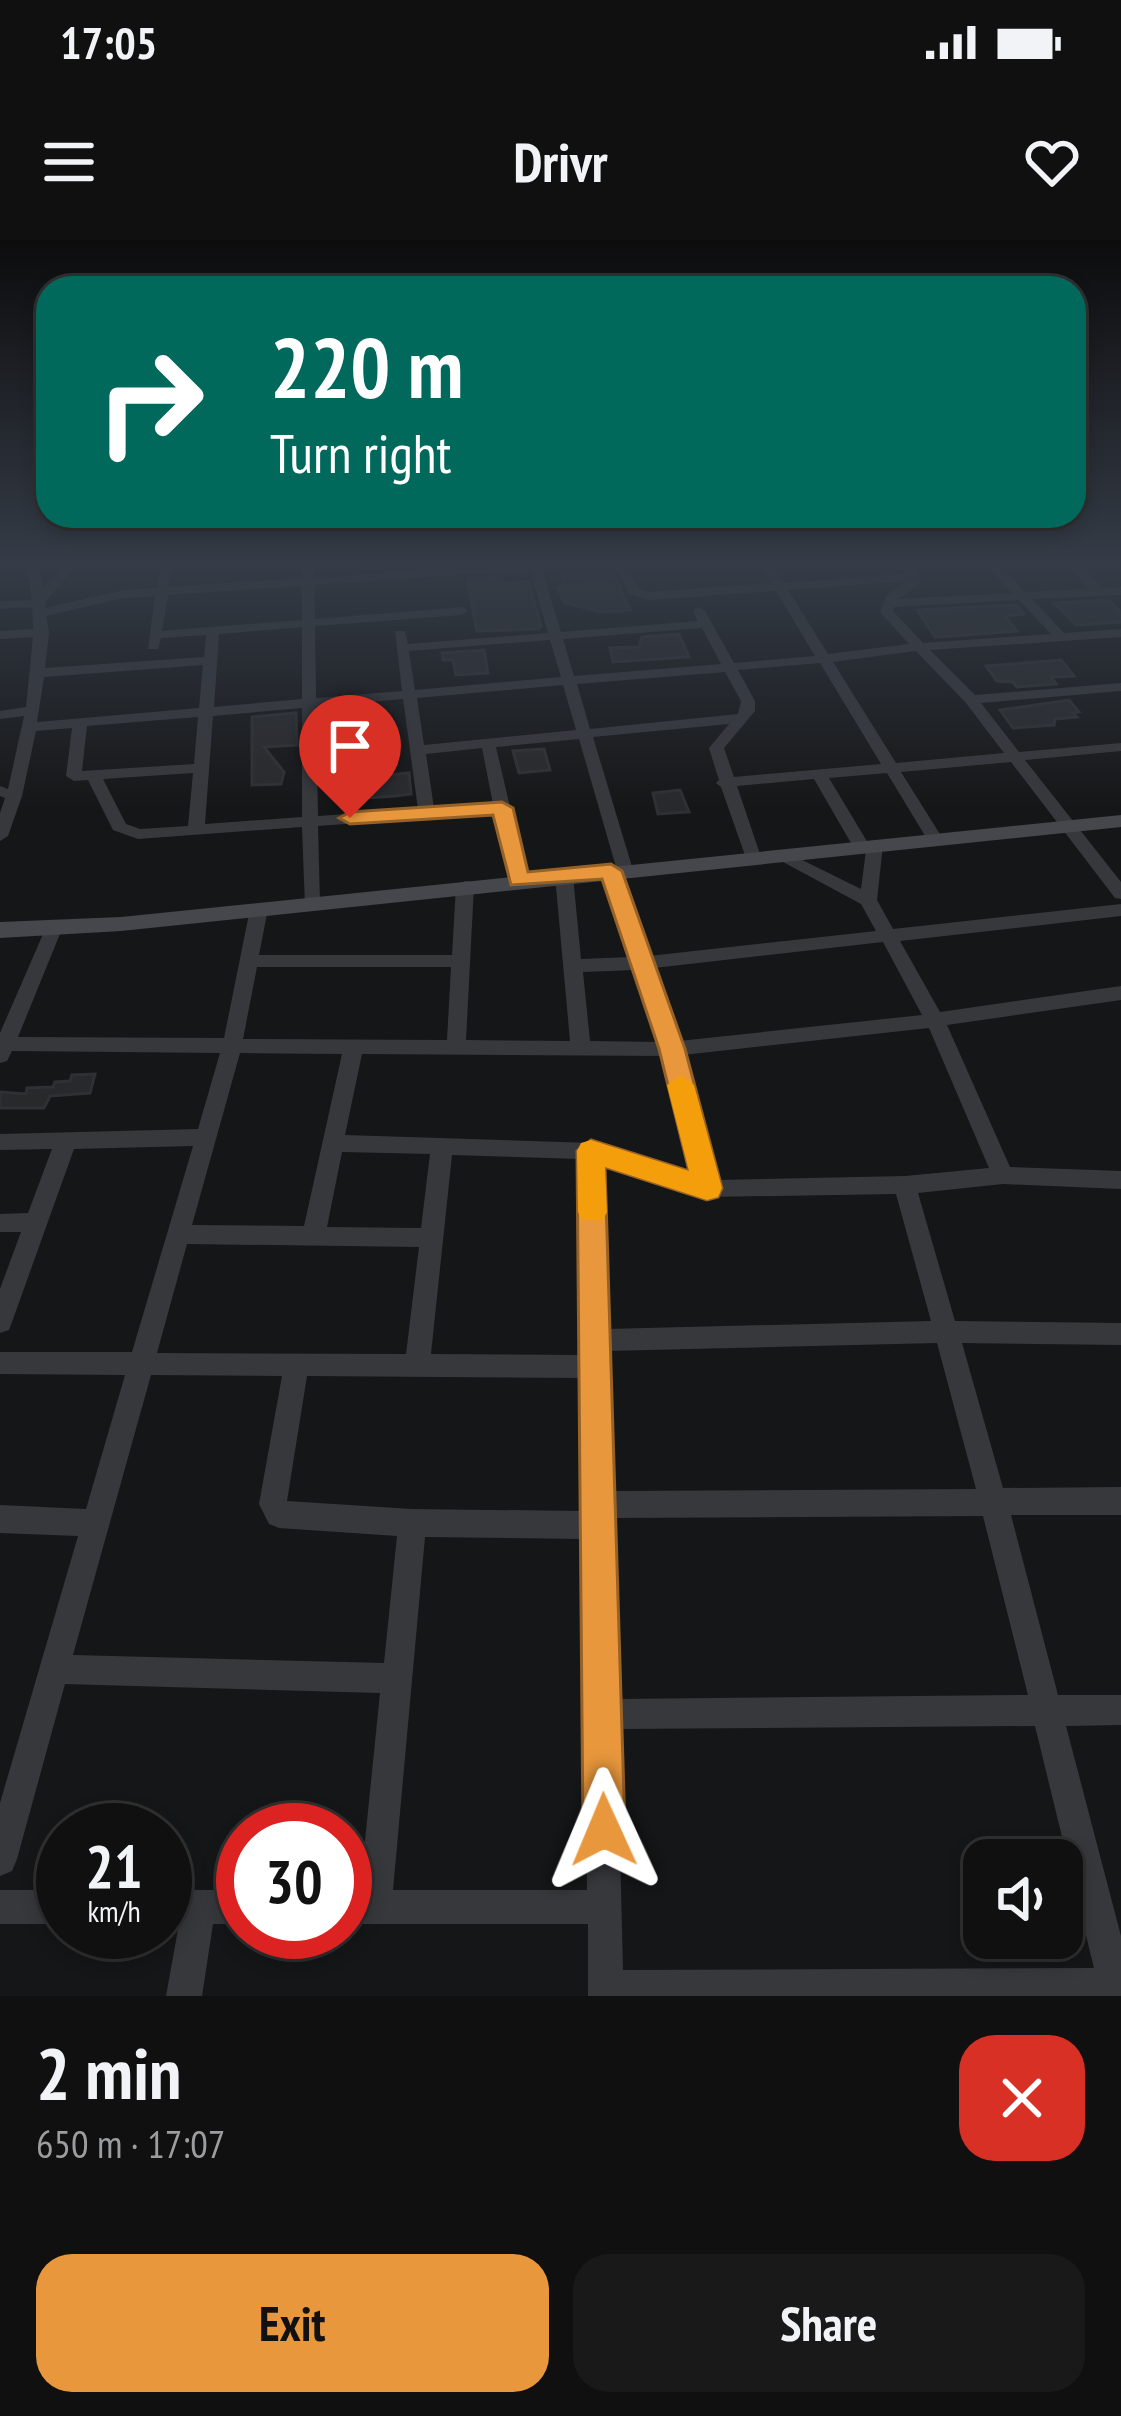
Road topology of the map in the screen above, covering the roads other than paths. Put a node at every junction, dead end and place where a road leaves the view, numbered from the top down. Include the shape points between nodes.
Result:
1 (41, 645) edge
2 (153, 645) edge
3 (213, 645) edge
4 (311, 645) edge
5 (402, 645) edge
6 (437, 645) edge
7 (560, 645) edge
8 (716, 645) edge
9 (816, 645) edge
10 (949, 645) edge
11 (916, 647) junction
12 (403, 648) junction
13 (824, 659) junction
14 (212, 660) junction
15 (150, 665) junction
16 (727, 667) junction
17 (38, 673) junction
18 (571, 680) junction
19 (1121, 687) edge
20 (410, 694) junction
21 (971, 700) junction
22 (313, 702) junction
23 (209, 711) junction
24 (0, 716) edge
25 (741, 718) junction
26 (31, 719) junction
27 (80, 722) junction
28 (586, 734) junction
29 (488, 743) junction
30 (1121, 747) edge
31 (420, 750) junction
32 (1014, 756) junction
33 (892, 767) junction
34 (202, 768) junction
35 (819, 774) junction
36 (94, 776) junction
37 (724, 783) junction
38 (7, 793) edge
39 (502, 808) junction
40 (427, 813) junction
41 (311, 820) junction
42 (1121, 821) edge
43 (1068, 826) junction
44 (196, 830) junction
45 (0, 836) edge
46 (935, 839) junction
47 (868, 846) junction
48 (778, 855) junction
49 (753, 857) junction
50 (618, 870) junction
51 (564, 876) junction
52 (518, 880) junction
53 (465, 886) junction
54 (1121, 894) edge
55 (868, 901) junction
56 (311, 903) junction
57 (259, 909) junction
58 (1121, 910) edge
59 (53, 929) junction
60 (0, 930) edge
61 (888, 936) junction
62 (248, 961) junction
63 (460, 961) junction
64 (644, 963) junction
65 (573, 966) junction
66 (1121, 993) edge
67 (935, 1020) junction
68 (232, 1046) junction
69 (353, 1047) junction
70 (2, 1048) edge
71 (455, 1048) junction
72 (580, 1048) junction
73 (672, 1049) junction
74 (206, 1137) junction
75 (66, 1140) junction
76 (0, 1142) edge
77 (335, 1143) junction
78 (442, 1146) junction
79 (591, 1151) junction
80 (1003, 1175) junction
81 (1121, 1180) edge
82 (905, 1185) junction
83 (707, 1188) junction
84 (34, 1222) junction
85 (0, 1223) edge
86 (178, 1234) junction
87 (313, 1237) junction
88 (432, 1238) junction
89 (0, 1322) edge
90 (944, 1332) junction
91 (1121, 1334) edge
92 (595, 1354) junction
93 (0, 1363) edge
94 (140, 1366) junction
95 (296, 1366) junction
96 (417, 1366) junction
97 (1121, 1501) edge
98 (994, 1503) junction
99 (598, 1515) junction
100 (0, 1519) edge
101 (95, 1523) junction
102 (412, 1523) junction
103 (54, 1669) junction
104 (397, 1678) junction
105 (1046, 1709) junction
106 (1121, 1710) edge
107 (602, 1714) junction
108 (372, 1833) edge
109 (0, 1859) edge
110 (0, 1907) edge
111 (36, 1907) edge
112 (372, 1907) edge
113 (605, 1907) junction
114 (183, 1959) edge
115 (1119, 1988) edge
116 (606, 1992) edge
117 (184, 1996) edge

1 - 17 street
2 - 15 street
3 - 14 street
4 - 22 street
5 - 12 street
6 - 12 street
7 - 18 street
8 - 16 street
9 - 13 street
10 - 11 street
11 - 13 street
11 - 21 street
12 - 20 street
13 - 16 street
13 - 33 street
14 - 15 street
14 - 23 street
15 - 17 street
16 - 18 street
16 - 25 street via 748,701
17 - 26 street
18 - 20 street
18 - 28 street
19 - 21 street
20 - 22 street
20 - 31 street
21 - 32 street
22 - 23 street
22 - 41 street
23 - 27 street
23 - 34 street
24 - 26 street
25 - 28 street
25 - 37 street via 716,748
26 - 27 street
26 - 38 street
27 - 36 street via 72,773
28 - 29 street
28 - 50 street
29 - 31 street
29 - 39 street
30 - 32 street
31 - 40 street
32 - 33 street
32 - 43 street
33 - 35 street
33 - 46 street
34 - 36 street
34 - 44 street
35 - 37 street
35 - 47 street
36 - 44 street via 125,832
37 - 49 street
38 - 45 street
39 - 40 street
39 - 52 street
40 - 41 street
41 - 44 street
41 - 56 street
42 - 43 street
43 - 46 street
43 - 54 street
46 - 47 street
47 - 48 street
47 - 55 street
48 - 49 street
48 - 55 street
49 - 50 street
50 - 51 street
50 - 64 street
51 - 52 street
51 - 65 street
52 - 53 street
53 - 56 street
53 - 63 street
55 - 61 street
56 - 57 street
57 - 59 street
57 - 62 street
58 - 61 street
59 - 60 street
59 - 70 street
61 - 64 street
61 - 67 street
62 - 63 street
62 - 68 street
63 - 71 street
64 - 65 street
64 - 73 street
65 - 72 street
66 - 67 street
67 - 73 street
67 - 80 street
68 - 69 street
68 - 70 street
68 - 74 street
69 - 71 street
69 - 77 street
71 - 72 street
72 - 73 street
73 - 83 street
74 - 75 street
74 - 86 street
75 - 76 street
75 - 84 street
77 - 78 street
77 - 87 street
78 - 79 street
78 - 88 street
79 - 83 street
79 - 92 street
80 - 81 street
80 - 82 street
82 - 83 street
82 - 90 street
84 - 85 street
84 - 89 street
86 - 87 street
86 - 94 street
87 - 88 street
88 - 96 street
90 - 91 street
90 - 92 street
90 - 98 street
92 - 96 street
92 - 99 street
93 - 94 street
94 - 95 street
94 - 101 street
95 - 96 street
95 - 102 street via 273,1504 279,1514
97 - 98 street
98 - 99 street
98 - 105 street
99 - 102 street
99 - 107 street
100 - 101 street
101 - 103 street
102 - 104 street
103 - 104 street
103 - 109 street
104 - 108 street
105 - 106 street
105 - 107 street
105 - 115 street
107 - 113 street
110 - 111 street
112 - 113 street
113 - 116 street
114 - 117 street
115 - 116 street

